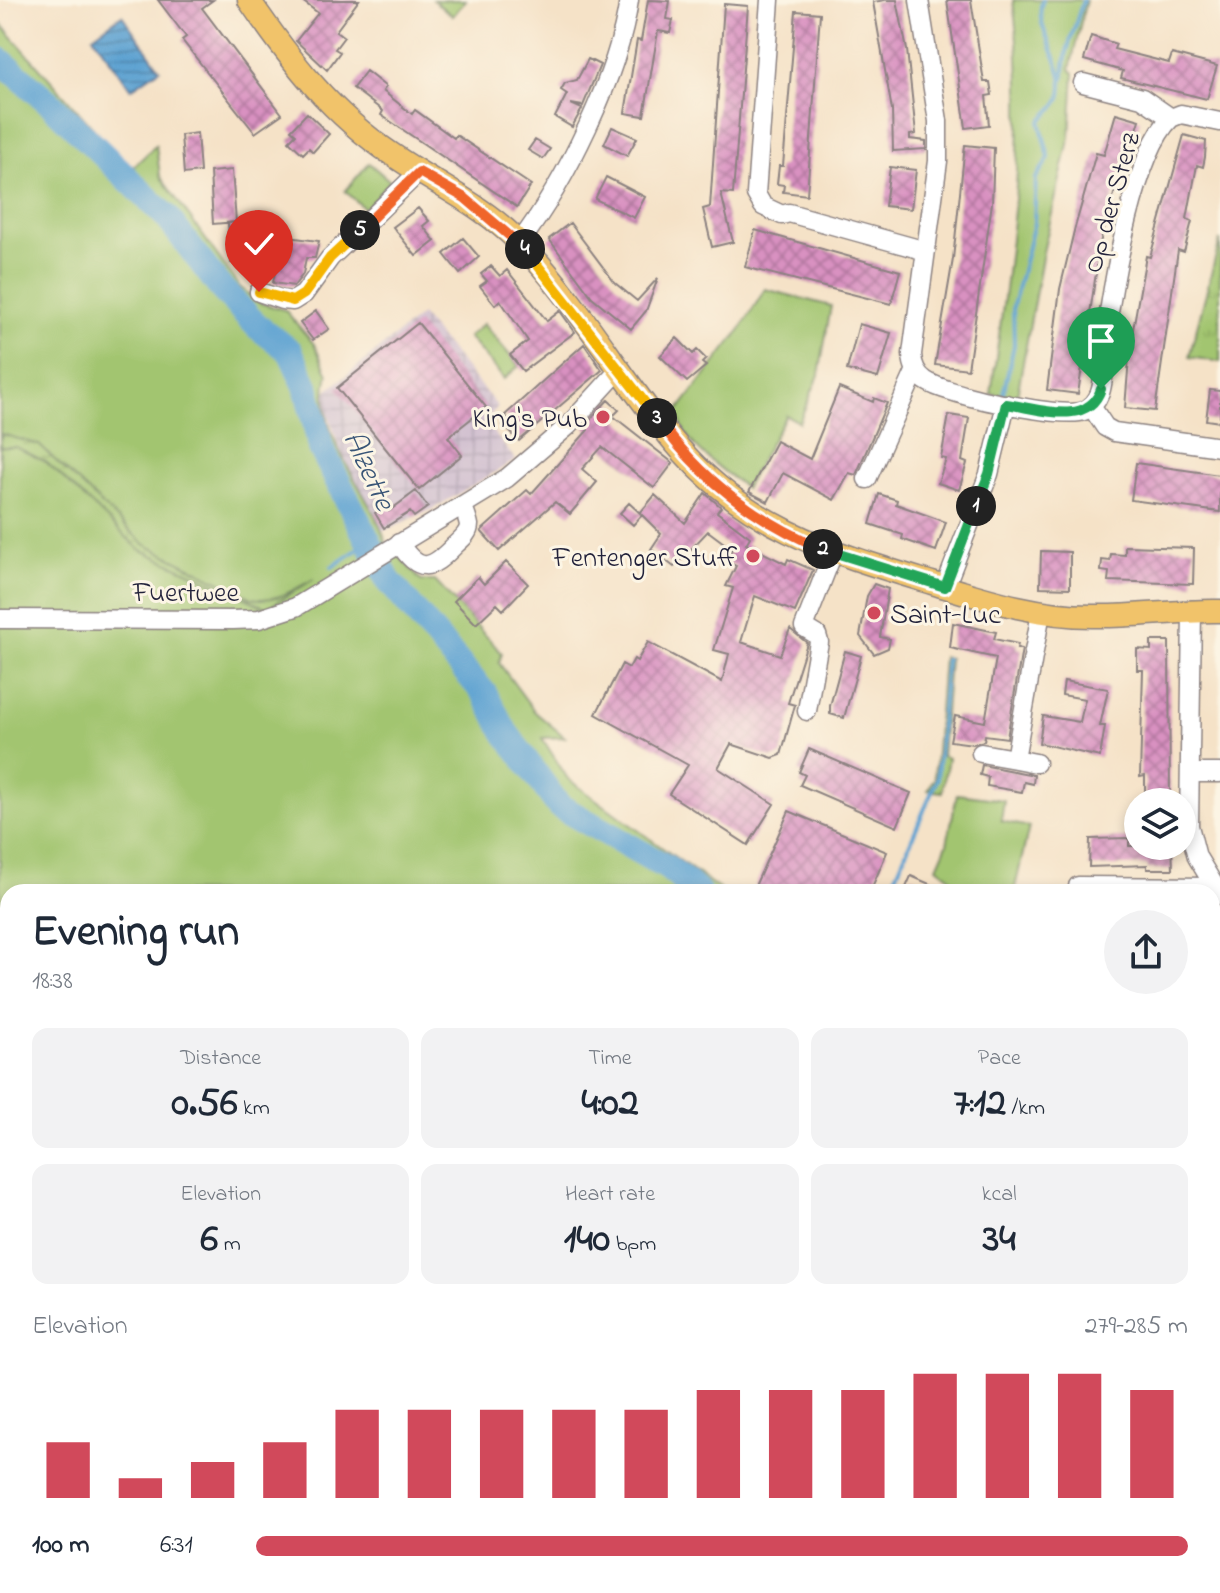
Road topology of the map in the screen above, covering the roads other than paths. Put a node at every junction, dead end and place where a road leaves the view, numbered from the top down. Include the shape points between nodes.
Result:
1 (249, 0) edge
2 (629, 0) edge
3 (770, 0) edge
4 (919, 0) edge
5 (1083, 83) dead end
6 (1171, 118) junction
7 (1220, 122) edge
8 (419, 172) junction
9 (520, 242) junction
10 (926, 251) junction
11 (259, 292) dead end
12 (620, 369) junction
13 (915, 372) junction
14 (1006, 404) junction
15 (1091, 406) junction
16 (1220, 447) edge
17 (867, 479) dead end
18 (463, 506) junction
19 (396, 544) junction
20 (833, 553) junction
21 (945, 587) junction
22 (1192, 610) junction
23 (1220, 611) edge
24 (1041, 612) junction
25 (0, 619) edge
26 (807, 711) dead end
27 (981, 753) dead end
28 (1015, 759) junction
29 (1036, 763) dead end
30 (1190, 773) junction
31 (1220, 773) edge
32 (1213, 884) edge

1 - 8 main road via 287,55 344,119
2 - 9 street via 609,76
3 - 10 street via 756,194 763,206
4 - 10 street via 939,141
5 - 6 street, Op der Sterz via 1142,98
6 - 7 street, Op der Sterz via 1194,115
6 - 15 street, Op der Sterz via 1155,139 1129,217 1115,278 1101,389
8 - 9 main road via 465,198
8 - 11 street via 330,258 304,294 293,301
9 - 12 main road
10 - 13 street via 912,354
12 - 18 street, Fuertwee via 541,451
12 - 20 main road via 674,442 732,498 788,534
13 - 14 street via 928,384
13 - 17 street
14 - 15 street via 1074,414
14 - 21 street via 989,474
15 - 16 street via 1114,432
18 - 19 street, Fuertwee
18 - 19 street via 467,534 438,563 414,562
19 - 25 street, Fuertwee via 296,607 259,619
20 - 21 main road
20 - 26 street via 804,627 819,642
21 - 24 main road
22 - 23 main road
22 - 24 main road via 1092,616
22 - 30 street
24 - 28 street
27 - 28 street
28 - 29 street
30 - 31 street
30 - 32 street via 1189,826 1197,857

